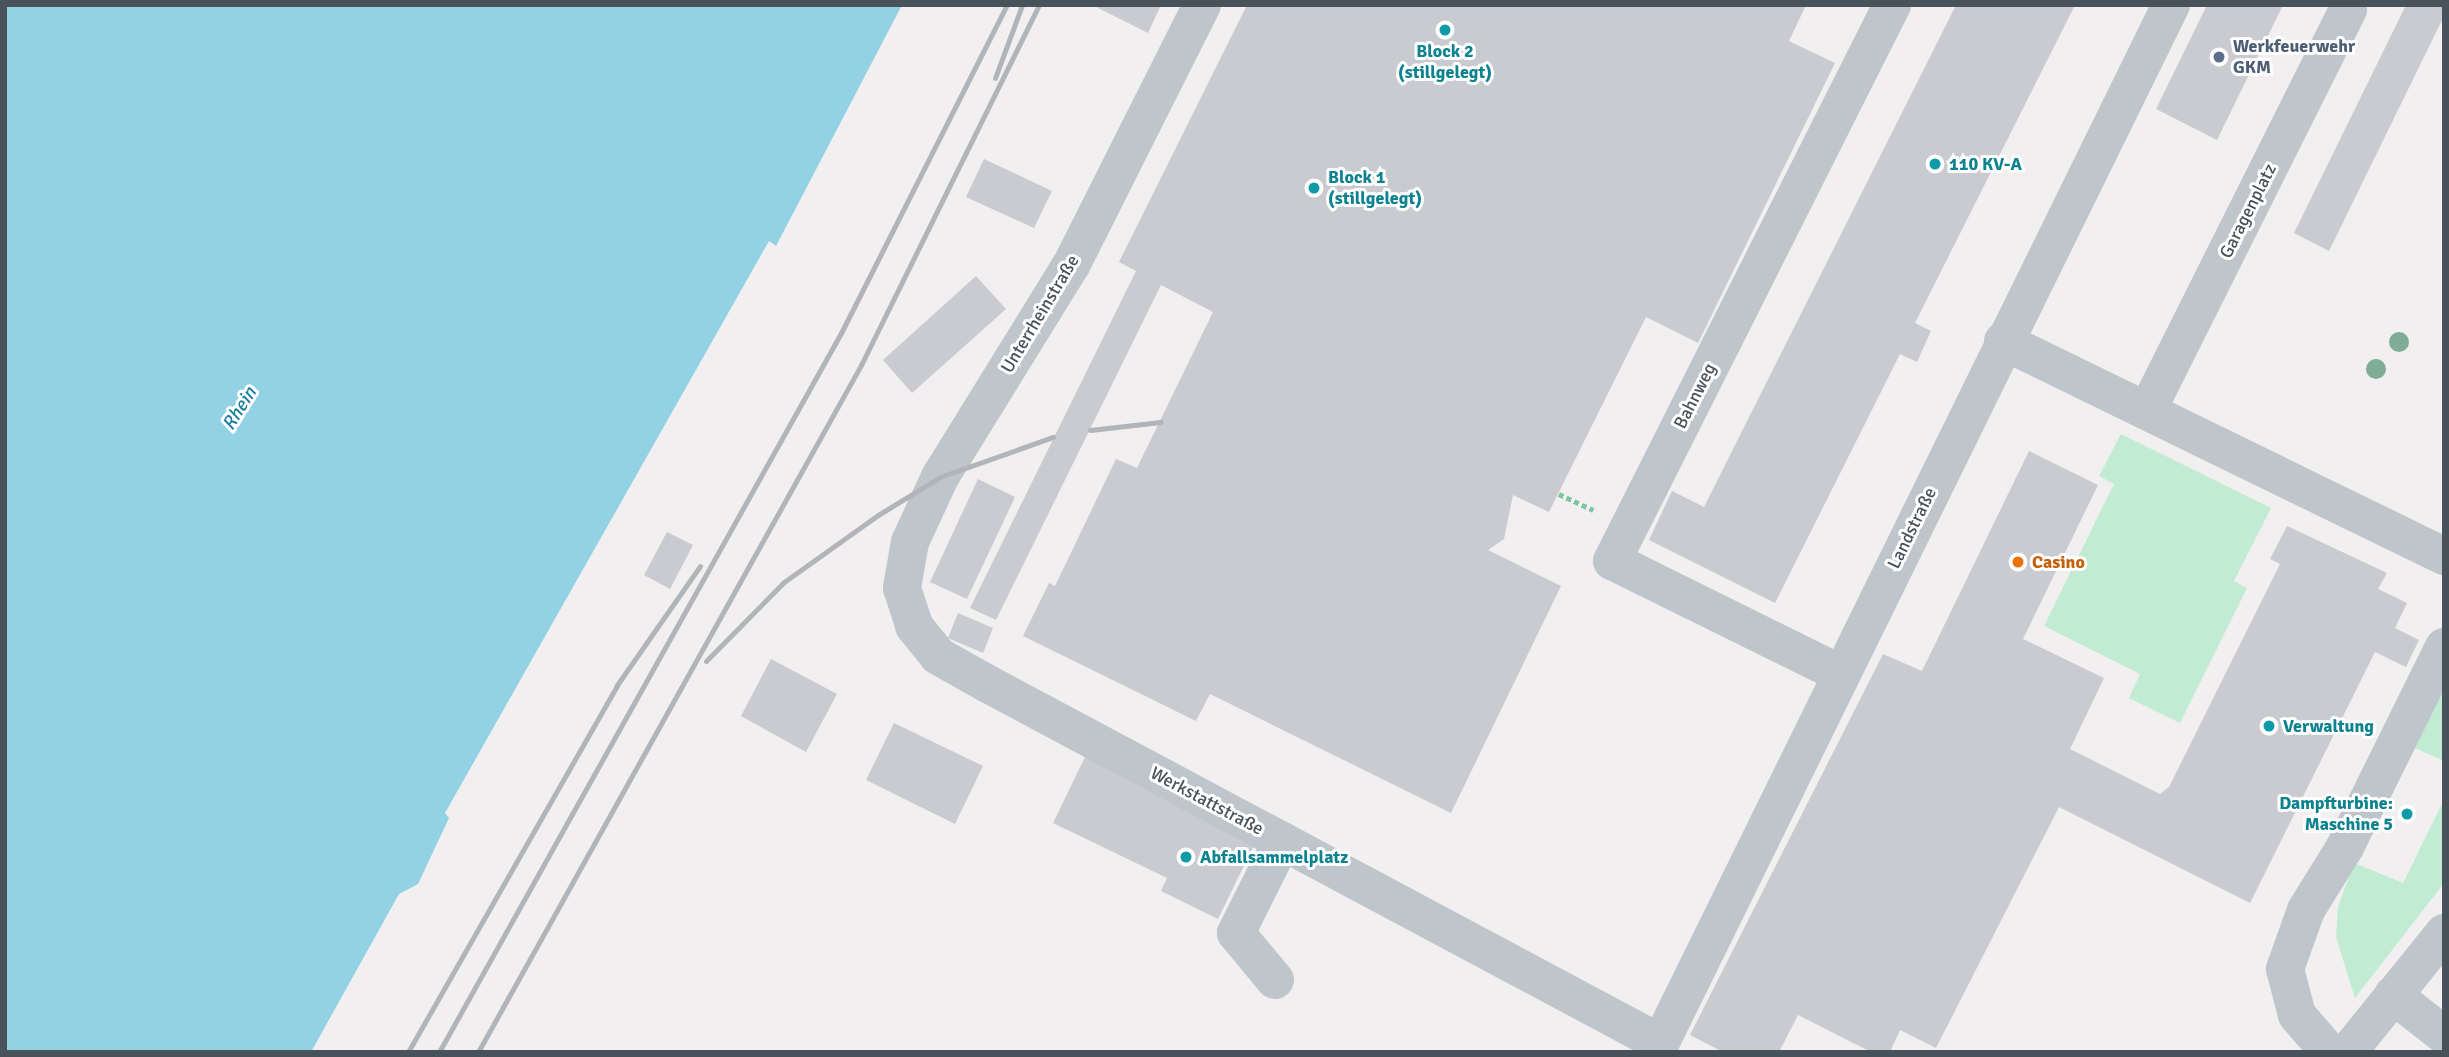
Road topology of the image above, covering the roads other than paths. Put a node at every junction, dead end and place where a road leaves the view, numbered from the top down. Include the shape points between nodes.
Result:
1 (1202, 5) edge
2 (1892, 5) edge
3 (2171, 5) edge
4 (2348, 10) dead end
5 (2003, 341) junction
6 (2147, 411) junction
7 (2444, 556) edge
8 (914, 626) joint
9 (2444, 647) edge
10 (1839, 673) junction
11 (1282, 841) junction
12 (2444, 933) edge
13 (1275, 980) dead end
14 (2393, 995) junction
15 (2444, 1035) edge
16 (1658, 1047) edge
17 (2329, 1052) edge
18 (2348, 1052) edge

1 - 8 street, Unterrheinstraße via 1071,265 940,477 909,542 902,588
2 - 10 street, Bahnweg via 1612,561
3 - 5 street, Landstraße
4 - 6 street, Garagenplatz
5 - 6 street
5 - 10 street, Landstraße
6 - 7 street
8 - 11 street, Werkstattstraße via 938,656
9 - 17 street via 2345,847 2306,910 2285,969 2297,1015
10 - 16 street, Landstraße
11 - 13 street via 1236,933
11 - 16 street, Werkstattstraße
12 - 14 street
14 - 15 street
14 - 18 street

